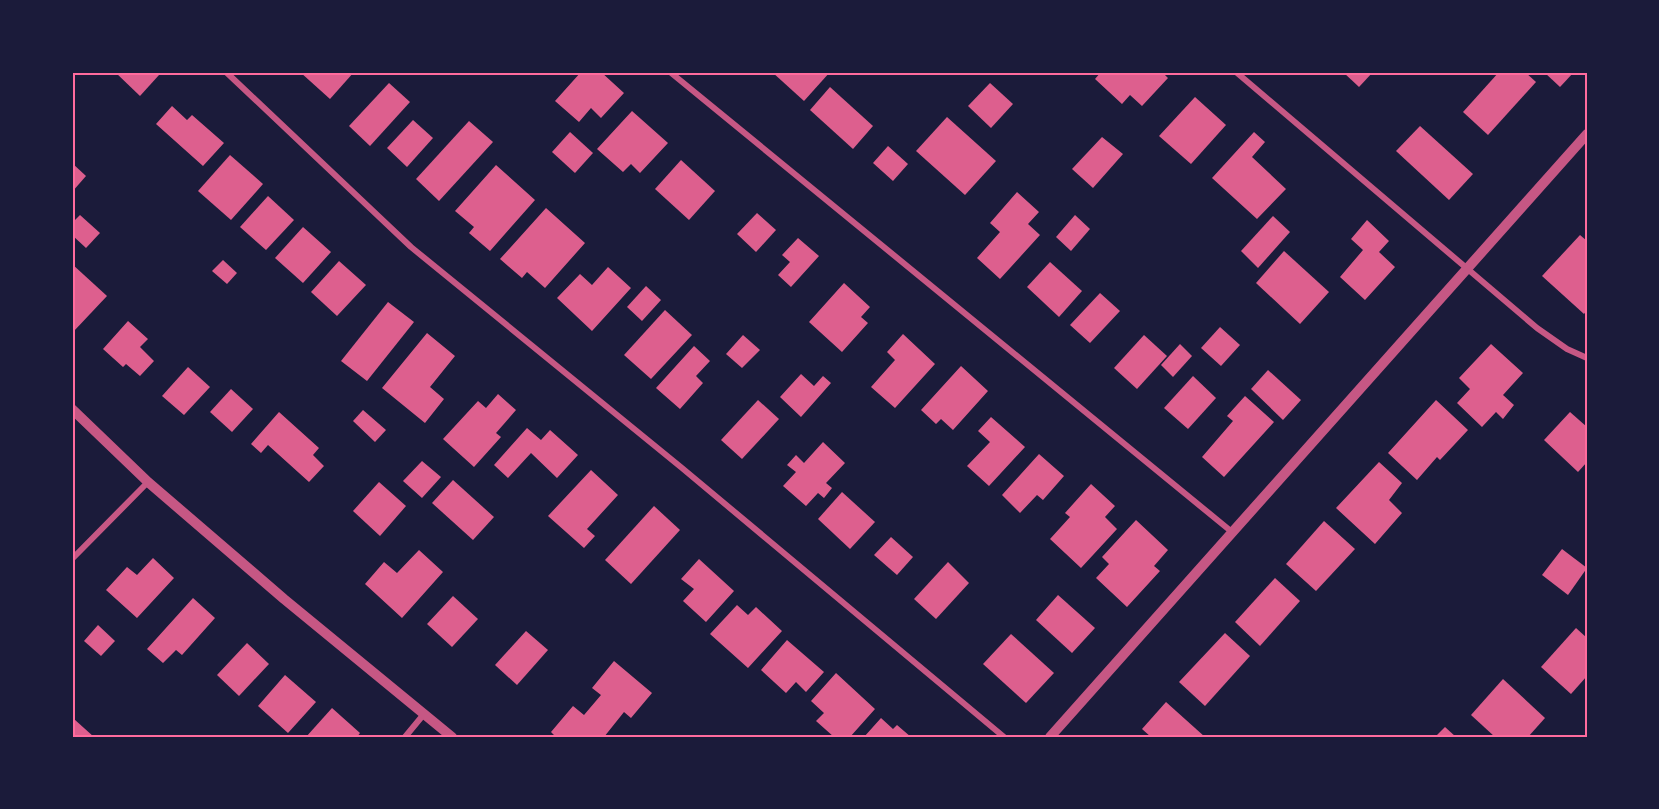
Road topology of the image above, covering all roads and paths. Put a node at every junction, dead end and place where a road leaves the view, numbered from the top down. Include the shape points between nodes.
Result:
1 (226, 72) edge
2 (670, 72) edge
3 (1236, 72) edge
4 (1587, 134) edge
5 (1466, 270) junction
6 (1587, 358) edge
7 (72, 409) edge
8 (148, 482) junction
9 (1232, 532) junction
10 (72, 559) edge
11 (423, 714) junction
12 (405, 737) edge
13 (452, 737) edge
14 (1004, 737) edge
15 (1050, 737) edge

1 - 14 street via 411,247
2 - 9 street
3 - 5 street
4 - 5 street
5 - 6 street via 1538,328
5 - 9 street
7 - 8 street
8 - 10 street
8 - 11 street
9 - 15 street
11 - 12 street
11 - 13 street

